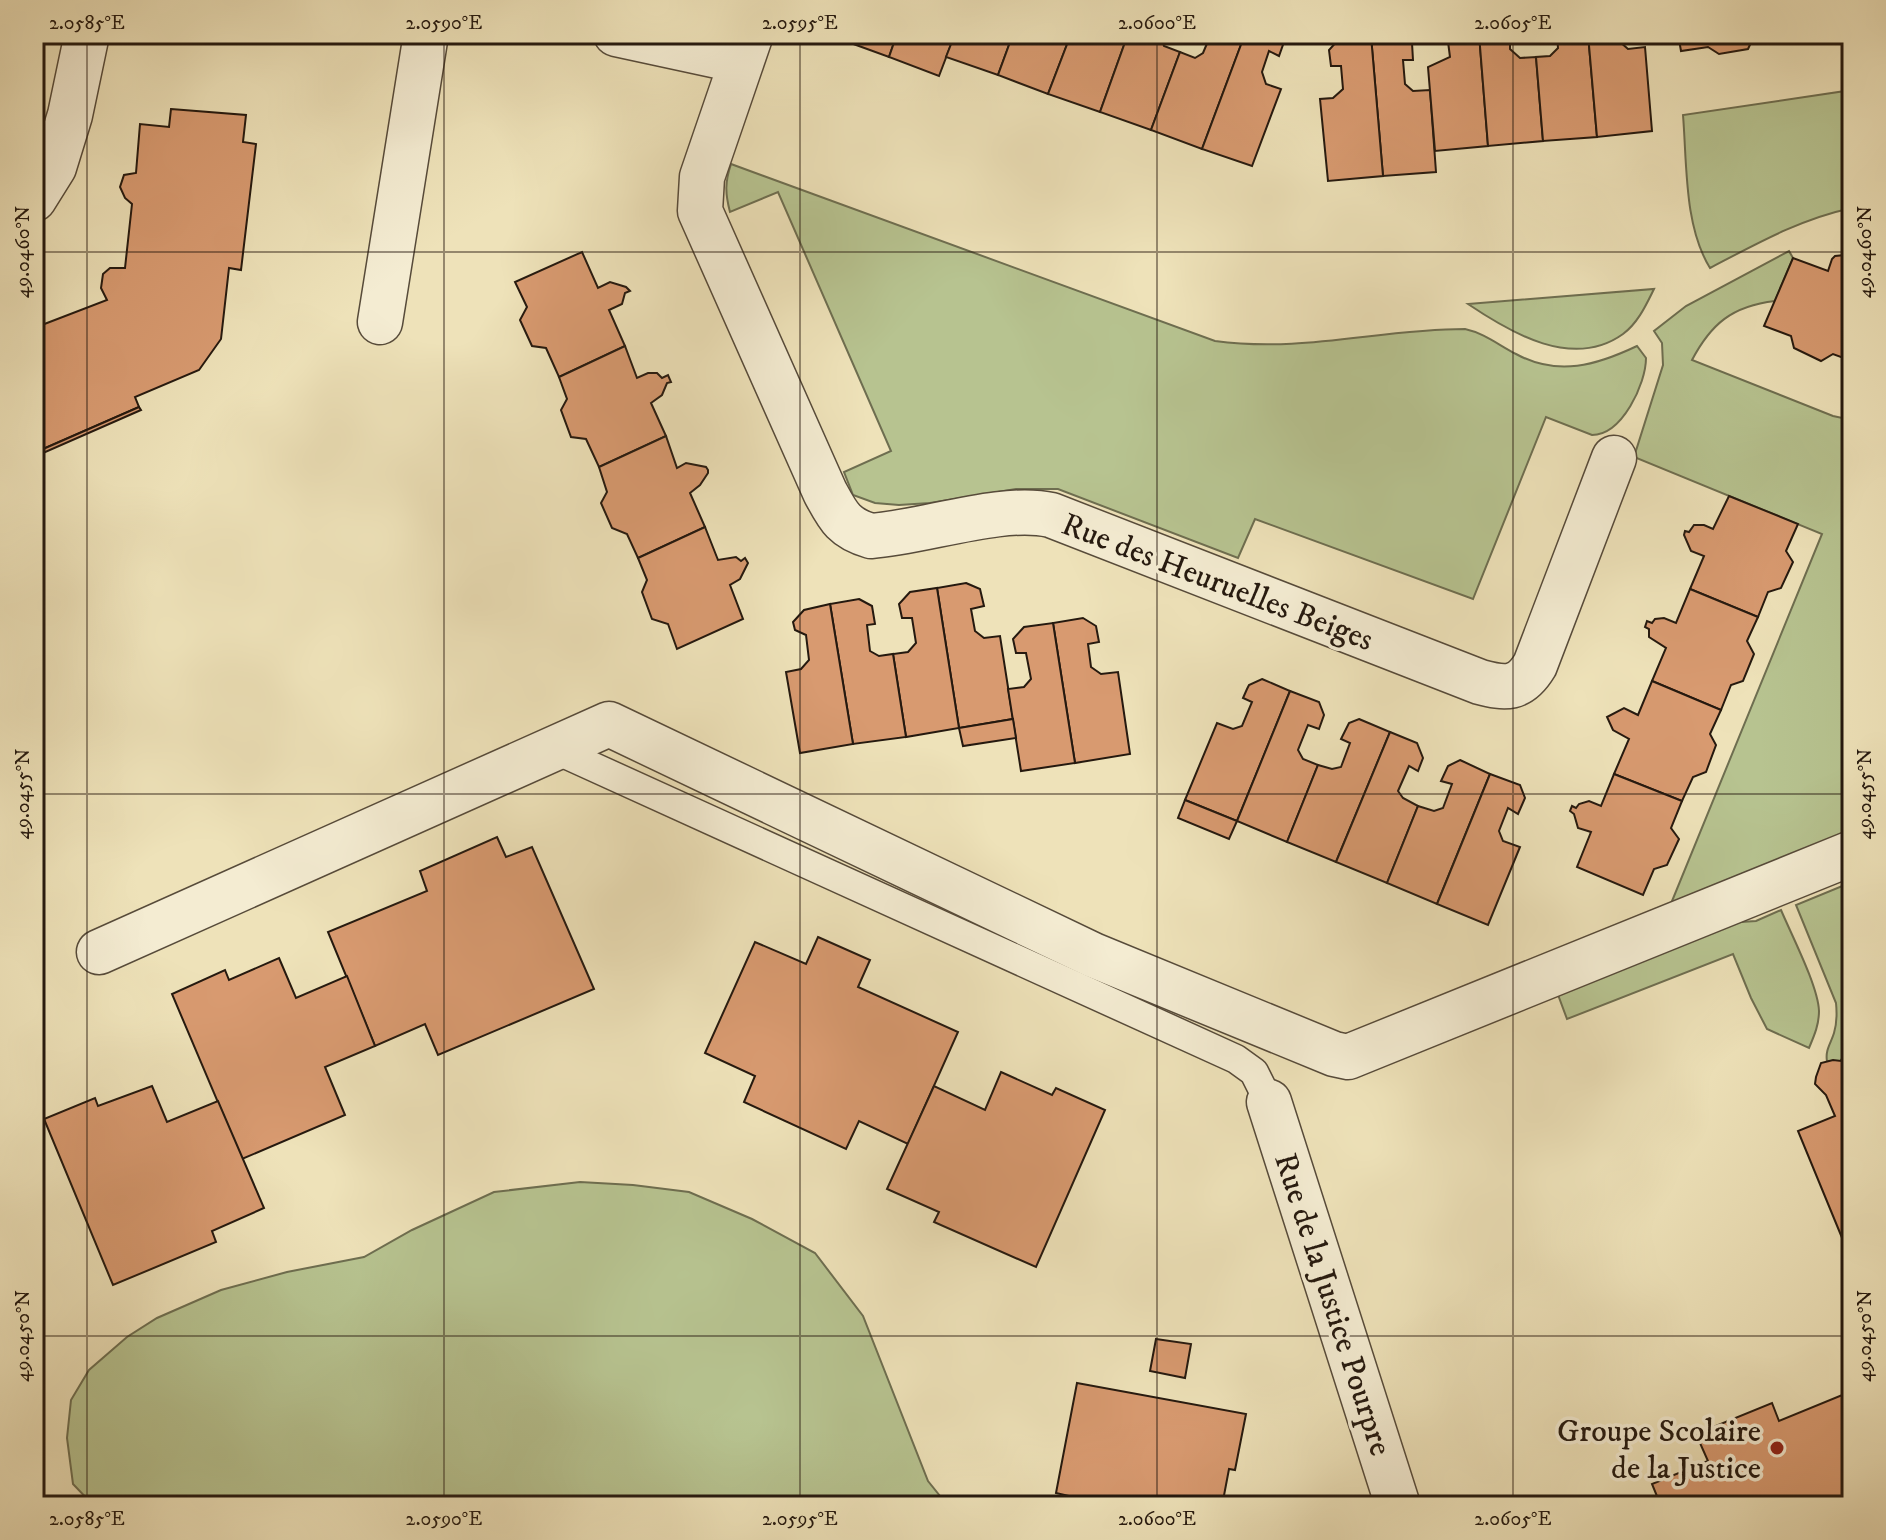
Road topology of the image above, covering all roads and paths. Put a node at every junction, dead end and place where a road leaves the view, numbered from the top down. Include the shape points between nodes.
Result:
1 (87, 34) edge
2 (426, 34) edge
3 (616, 34) edge
4 (746, 48) edge
5 (34, 199) edge
6 (380, 322) dead end
7 (1614, 458) dead end
8 (554, 749) junction
9 (1852, 853) edge
10 (99, 952) dead end
11 (1269, 1102) joint
12 (1398, 1506) edge

1 - 5 street via 54,167
2 - 6 street
3 - 4 street
4 - 7 street, Rue des Heuruelles Beiges via 702,177 700,211 825,492 845,524 859,533 886,535 1012,513 1051,515 1480,682 1514,686 1527,679 1535,665
8 - 9 street via 609,724 1093,955 1348,1057
8 - 10 street
8 - 11 lane via 1236,1059 1259,1078
11 - 12 street, Rue de la Justice Pourpre

